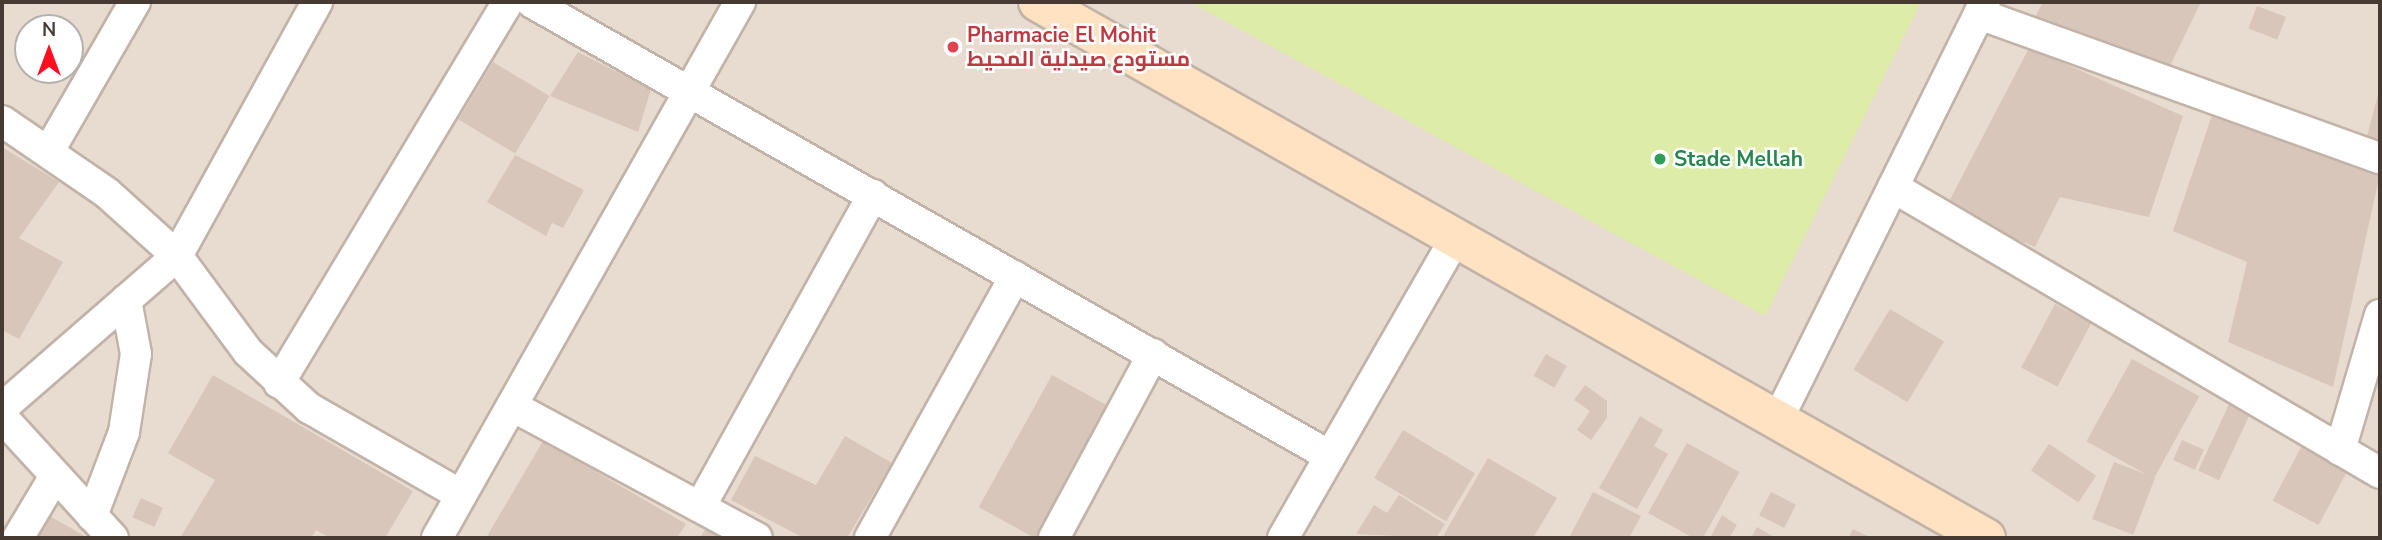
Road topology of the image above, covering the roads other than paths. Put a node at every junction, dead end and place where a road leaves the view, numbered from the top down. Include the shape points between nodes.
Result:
1 (135, 2) edge
2 (317, 2) edge
3 (508, 2) edge
4 (531, 2) edge
5 (740, 2) edge
6 (1041, 3) edge
7 (1982, 8) edge
8 (689, 91) junction
9 (2, 121) edge
10 (50, 149) junction
11 (2380, 158) edge
12 (1893, 187) junction
13 (873, 195) junction
14 (1456, 237) junction
15 (177, 256) junction
16 (1015, 276) junction
17 (126, 300) junction
18 (2380, 315) edge
19 (1153, 354) junction
20 (279, 383) junction
21 (2369, 391) edge
22 (512, 405) junction
23 (2, 408) edge
24 (2, 417) edge
25 (1777, 421) junction
26 (2340, 450) junction
27 (1330, 456) junction
28 (2380, 473) edge
29 (55, 476) junction
30 (461, 495) junction
31 (699, 507) junction
32 (92, 516) junction
33 (18, 538) edge
34 (113, 538) edge
35 (437, 538) edge
36 (757, 538) edge
37 (870, 538) edge
38 (1054, 538) edge
39 (1283, 538) edge
40 (1986, 538) edge

1 - 10 street
2 - 15 street
3 - 20 street
4 - 8 street
5 - 8 street
6 - 14 main road
7 - 11 street
7 - 12 street
8 - 13 street
8 - 22 street
9 - 10 street
10 - 15 street
12 - 25 street
12 - 26 street
13 - 16 street
13 - 31 street
14 - 25 main road
14 - 27 street
15 - 17 street
15 - 20 street
16 - 19 street
16 - 37 street
17 - 23 street
17 - 32 street via 136,354 124,432
18 - 21 street
19 - 27 street
19 - 38 street
20 - 30 street via 309,408
21 - 26 street
22 - 30 street
22 - 31 street
24 - 29 street
25 - 40 main road
26 - 28 street
27 - 39 street
29 - 32 street
29 - 33 street
30 - 35 street
31 - 36 street
32 - 34 street

